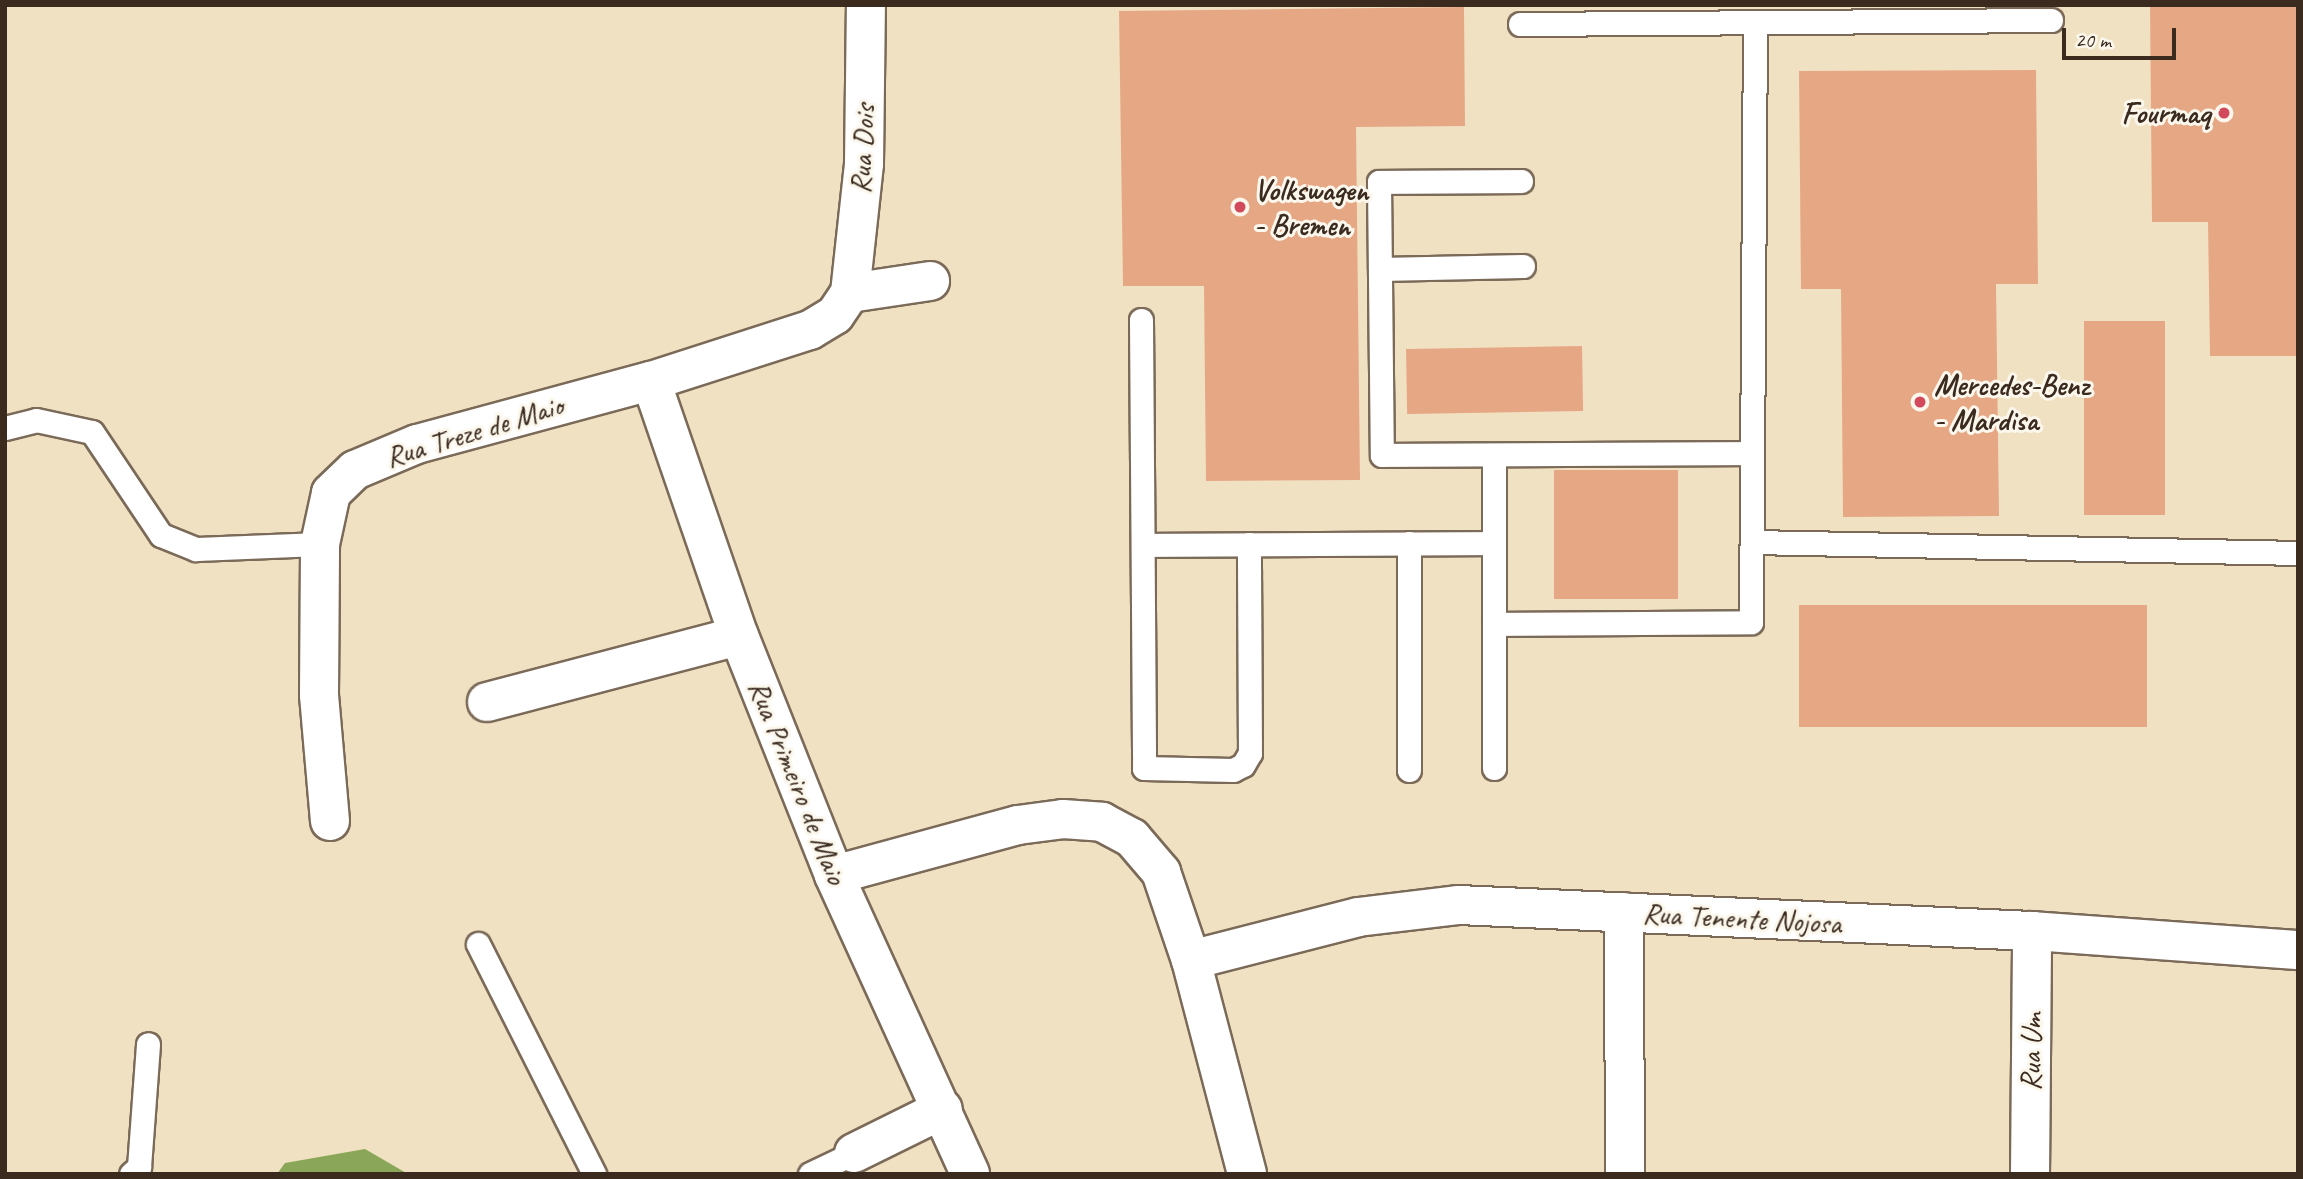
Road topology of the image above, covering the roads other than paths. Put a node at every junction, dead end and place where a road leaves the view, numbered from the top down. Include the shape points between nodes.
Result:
1 (866, 5) edge
2 (2051, 20) dead end
3 (1755, 23) junction
4 (1520, 24) dead end
5 (1521, 181) dead end
6 (1524, 266) dead end
7 (1380, 268) junction
8 (930, 281) dead end
9 (850, 293) junction
10 (1141, 320) dead end
11 (651, 381) junction
12 (5, 428) edge
13 (1752, 453) junction
14 (1494, 455) junction
15 (1752, 542) junction
16 (1409, 543) junction
17 (1494, 543) junction
18 (320, 544) junction
19 (1249, 544) junction
20 (1143, 545) junction
21 (2298, 553) edge
22 (1494, 624) junction
23 (739, 636) junction
24 (486, 702) dead end
25 (1494, 768) dead end
26 (1409, 770) dead end
27 (330, 821) dead end
28 (834, 874) junction
29 (1625, 912) junction
30 (2032, 931) junction
31 (478, 944) dead end
32 (2298, 950) edge
33 (1191, 960) junction
34 (148, 1044) dead end
35 (943, 1109) junction
36 (854, 1153) joint
37 (131, 1174) edge
38 (594, 1174) edge
39 (810, 1174) edge
40 (970, 1174) edge
41 (1247, 1174) edge
42 (1625, 1174) edge
43 (2030, 1174) edge

1 - 9 street, Rua Dois via 864,164
2 - 3 lane
3 - 4 lane
3 - 13 lane
5 - 7 lane via 1379,182
6 - 7 lane
7 - 14 lane via 1382,454
8 - 9 street
9 - 11 street, Rua Treze de Maio via 835,315 810,330
10 - 20 lane
11 - 18 street, Rua Treze de Maio via 417,444 355,470 331,493
11 - 23 street, Rua Primeiro de Maio
12 - 18 lane via 36,420 92,432 161,535 196,550
13 - 14 lane
13 - 15 lane
14 - 17 lane
15 - 21 lane
15 - 22 lane via 1751,622
16 - 17 lane
16 - 19 lane
16 - 26 lane
17 - 22 lane
18 - 27 street, Rua Treze de Maio via 320,695
19 - 20 lane
19 - 20 lane via 1250,752 1243,765 1233,770 1144,768
22 - 25 lane
23 - 24 street
23 - 28 street, Rua Primeiro de Maio
28 - 33 street via 1018,825 1102,822 1132,838 1161,872
28 - 35 street, Rua Primeiro de Maio
29 - 30 street, Rua Tenente Nojosa
29 - 33 street, Rua Tenente Nojosa via 1458,905 1358,917
29 - 42 street
30 - 32 street, Rua Tenente Nojosa
30 - 43 street, Rua Um
31 - 38 lane
33 - 41 street
34 - 37 lane via 138,1167
35 - 36 street
35 - 40 street, Rua Primeiro de Maio
36 - 39 lane

